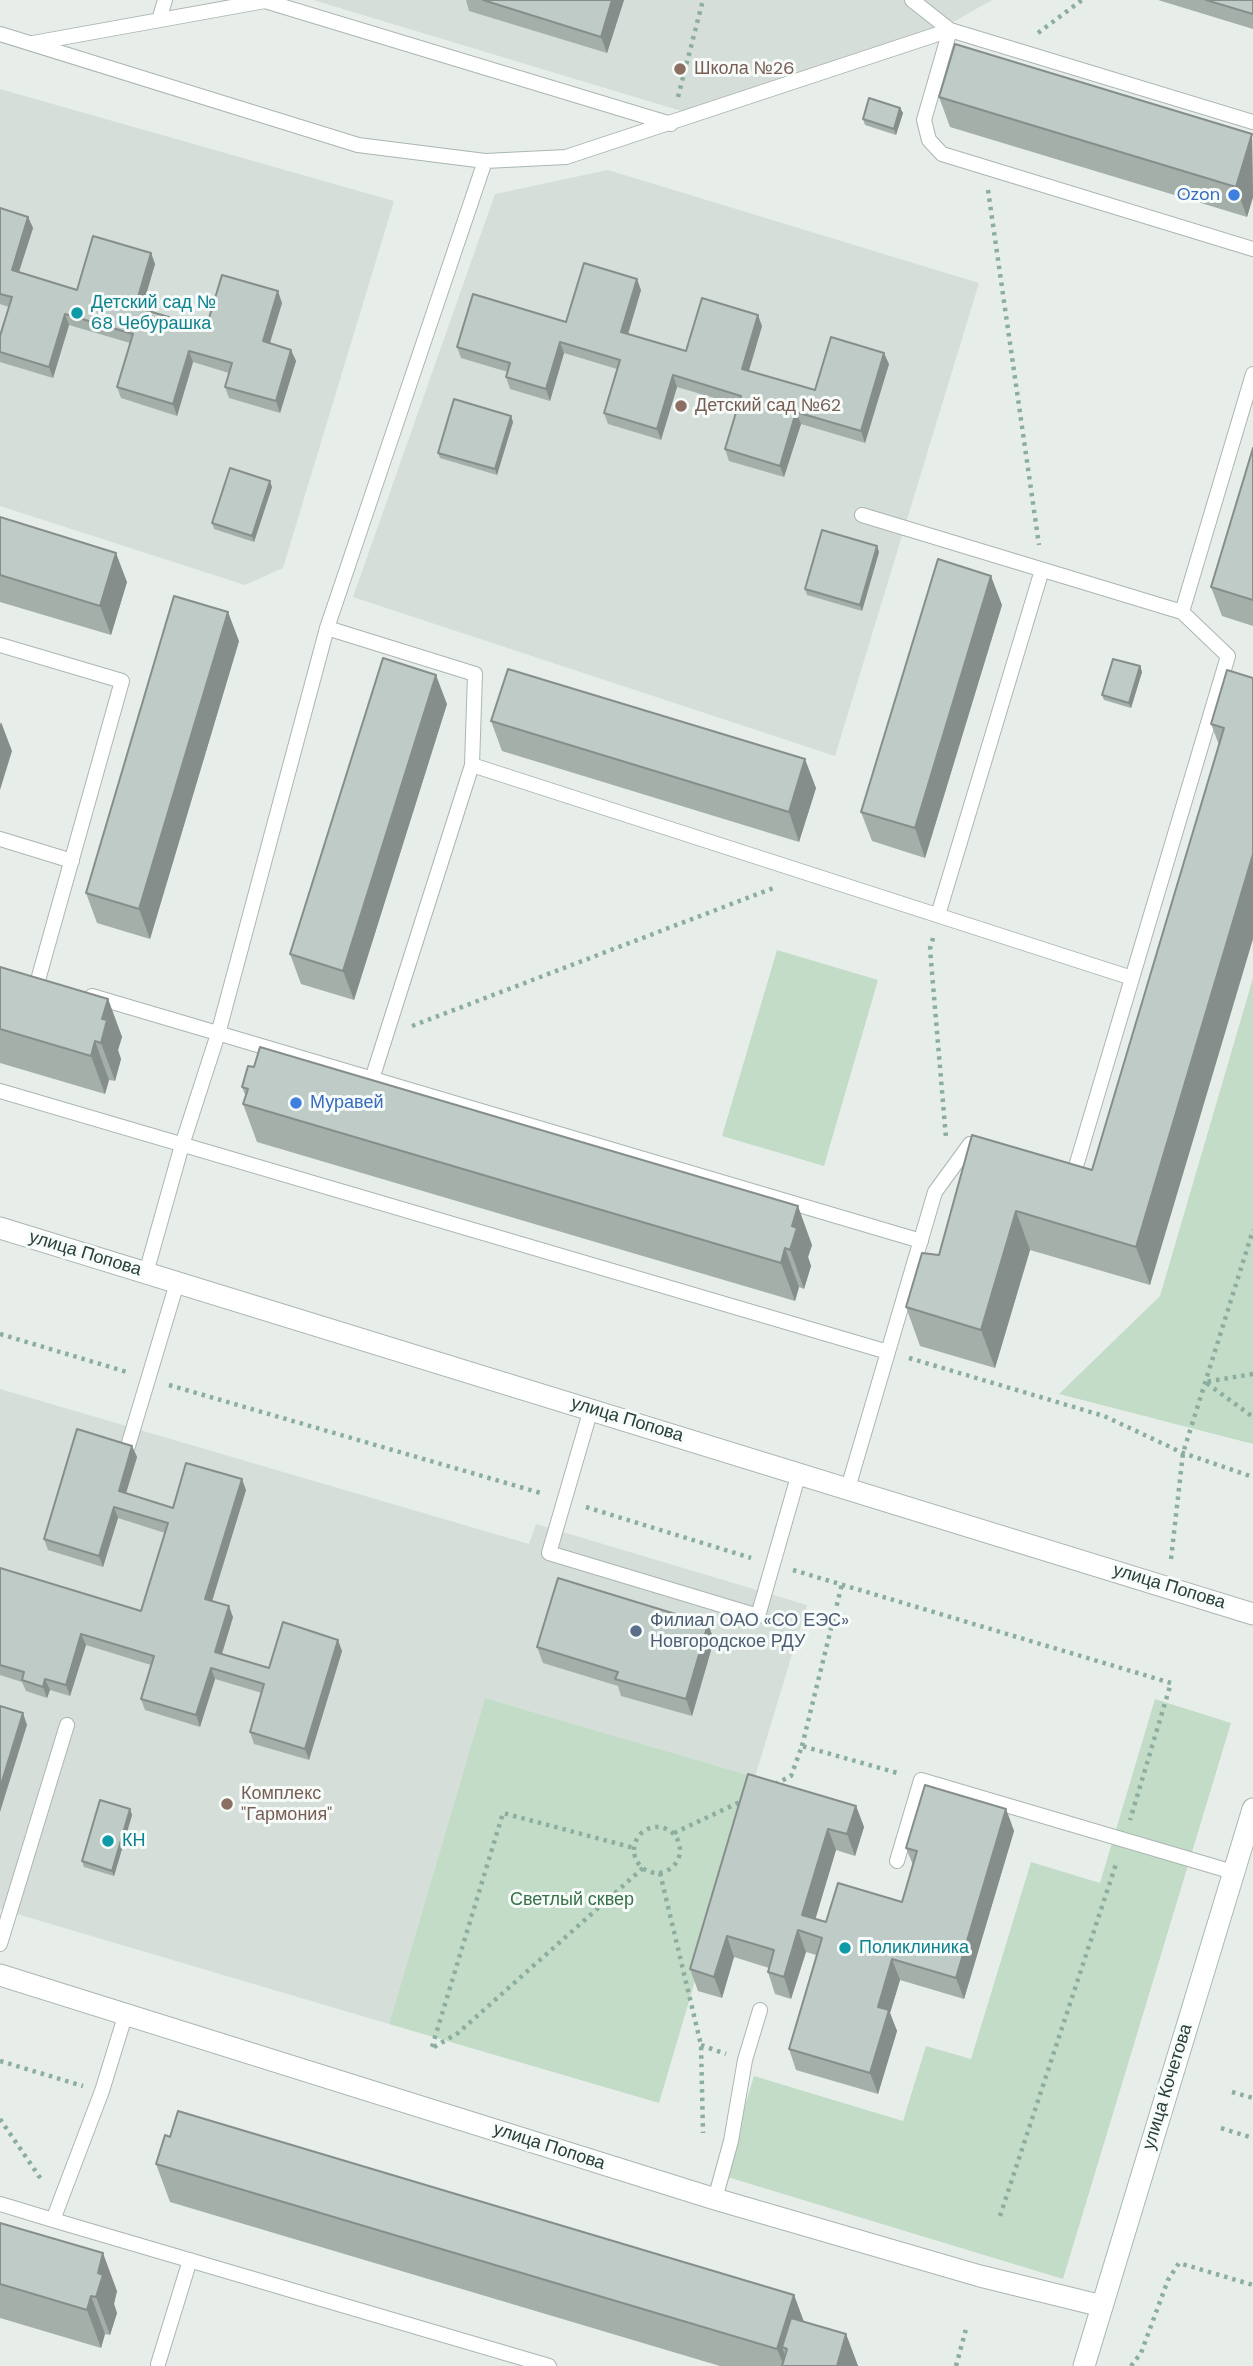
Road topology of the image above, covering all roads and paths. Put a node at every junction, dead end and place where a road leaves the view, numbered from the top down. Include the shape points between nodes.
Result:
1 (165, 0) edge
2 (703, 0) edge
3 (912, 0) edge
4 (1082, 0) edge
5 (159, 20) junction
6 (950, 30) junction
7 (0, 34) edge
8 (31, 43) junction
9 (1015, 50) junction
10 (1253, 122) edge
11 (671, 124) junction
12 (485, 161) junction
13 (985, 168) junction
14 (1253, 249) edge
15 (1253, 374) edge
16 (862, 515) dead end
17 (1042, 570) junction
18 (1182, 612) junction
19 (327, 628) junction
20 (0, 645) edge
21 (472, 765) junction
22 (0, 839) edge
23 (72, 861) junction
24 (810, 874) junction
25 (938, 915) junction
26 (1132, 978) junction
27 (38, 980) edge
28 (76, 992) edge
29 (218, 1034) junction
30 (385, 1036) junction
31 (372, 1079) junction
32 (0, 1091) edge
33 (182, 1144) junction
34 (996, 1152) edge
35 (1048, 1166) edge
36 (949, 1174) junction
37 (0, 1228) edge
38 (1253, 1230) edge
39 (921, 1241) junction
40 (146, 1273) junction
41 (177, 1283) junction
42 (888, 1352) junction
43 (1253, 1374) edge
44 (1205, 1382) junction
45 (591, 1409) junction
46 (1253, 1417) edge
47 (128, 1446) edge
48 (1183, 1453) junction
49 (799, 1473) junction
50 (1253, 1477) edge
51 (848, 1488) junction
52 (1171, 1559) dead end
53 (842, 1584) dead end
54 (1253, 1614) edge
55 (1171, 1683) dead end
56 (67, 1725) dead end
57 (802, 1746) junction
58 (921, 1780) junction
59 (768, 1788) edge
60 (756, 1793) edge
61 (1253, 1809) edge
62 (674, 1833) junction
63 (1124, 1839) junction
64 (634, 1848) junction
65 (897, 1861) dead end
66 (643, 1868) junction
67 (1233, 1872) junction
68 (660, 1873) junction
69 (0, 1944) edge
70 (0, 1975) edge
71 (760, 2010) dead end
72 (126, 2013) junction
73 (0, 2061) edge
74 (102, 2091) junction
75 (1232, 2092) dead end
76 (1253, 2098) edge
77 (0, 2119) edge
78 (1221, 2128) dead end
79 (703, 2133) dead end
80 (1253, 2138) edge
81 (715, 2199) junction
82 (58, 2203) junction
83 (0, 2204) edge
84 (1000, 2216) dead end
85 (53, 2220) junction
86 (190, 2260) junction
87 (1253, 2284) edge
88 (1102, 2306) junction
89 (966, 2329) dead end
90 (158, 2364) dead end
91 (549, 2366) edge
92 (956, 2366) edge
93 (1084, 2366) edge
94 (1131, 2366) edge

1 - 5 lane
2 - 11 path
3 - 6 lane
4 - 9 path
5 - 8 lane
5 - 11 lane via 265,1
6 - 9 lane
6 - 11 lane
6 - 13 lane via 924,120 929,140 942,154
7 - 8 lane
8 - 12 lane via 358,145
9 - 10 lane
11 - 12 lane via 566,157
12 - 19 lane
13 - 14 lane
13 - 17 path
15 - 18 lane
16 - 17 lane
17 - 18 lane
17 - 25 lane
18 - 26 lane via 1228,656
19 - 21 lane via 475,674
19 - 29 lane
20 - 23 lane via 122,681
21 - 24 lane
21 - 30 lane
22 - 23 lane
23 - 27 lane
24 - 25 lane
24 - 30 path
25 - 26 lane
25 - 36 path via 930,948
26 - 35 lane via 1074,1173
28 - 29 lane
29 - 31 lane
29 - 33 lane
30 - 31 lane
31 - 39 lane
32 - 33 lane
33 - 40 lane
33 - 42 lane
34 - 36 lane via 970,1144
36 - 39 lane via 935,1192
37 - 40 street, улица Попова
38 - 44 path
39 - 42 lane
40 - 41 street, улица Попова
41 - 45 street, улица Попова
41 - 47 lane
42 - 48 path via 1104,1416
42 - 51 lane
43 - 44 path
44 - 46 path
44 - 48 path
45 - 49 street, улица Попова
45 - 49 lane via 549,1553 758,1616
48 - 50 path
48 - 52 path
49 - 51 street, улица Попова
51 - 54 street, улица Попова
53 - 57 path
55 - 63 path
56 - 69 lane
57 - 58 path
57 - 59 path via 791,1776
58 - 63 lane
58 - 65 lane
60 - 62 path
61 - 67 street, улица Кочетова
62 - 64 path via 662,1827 647,1829
62 - 68 path via 679,1857 675,1865
63 - 67 lane
63 - 84 path
64 - 66 path
64 - 66 path via 503,1812 432,2048 458,2033
66 - 68 path
67 - 88 street, улица Кочетова
68 - 79 path via 701,2045
70 - 72 street, улица Попова
71 - 81 lane
72 - 74 lane
72 - 81 street, улица Попова
73 - 74 path
74 - 82 lane
75 - 76 path
77 - 82 path
78 - 80 path
81 - 88 street, улица Попова via 979,2276
82 - 85 lane
83 - 85 lane
85 - 86 lane
86 - 90 lane
86 - 91 lane
87 - 94 path via 1179,2263 1168,2280 1141,2353
88 - 93 street, улица Кочетова
89 - 92 path

